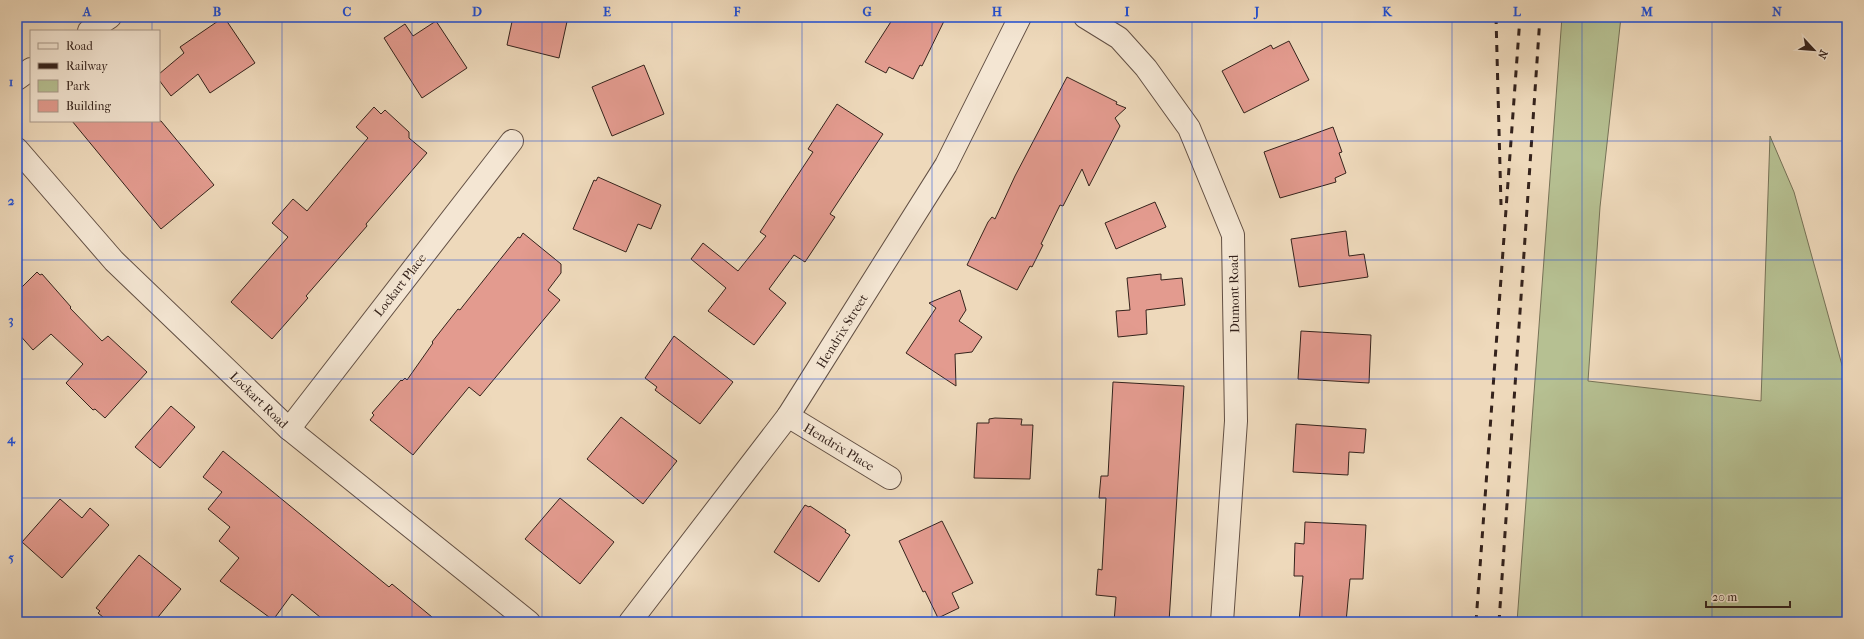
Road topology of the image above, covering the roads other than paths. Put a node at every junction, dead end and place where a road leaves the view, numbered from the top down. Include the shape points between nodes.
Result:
1 (110, 17) edge
2 (1020, 17) edge
3 (1085, 17) edge
4 (90, 30) edge
5 (30, 70) edge
6 (17, 79) edge
7 (512, 140) dead end
8 (17, 149) edge
9 (788, 416) junction
10 (289, 429) junction
11 (890, 478) dead end
12 (529, 622) edge
13 (630, 622) edge
14 (1222, 622) edge

1 - 4 street
2 - 9 street, Hendrix Street via 946,165
3 - 14 street, Dumont Road via 1119,38 1146,68 1189,128 1233,236 1236,421
5 - 6 street
7 - 10 street, Lockart Place
8 - 10 street, Lockart Road via 114,261
9 - 11 street, Hendrix Place
9 - 13 street, Hendrix Street
10 - 12 street, Lockart Road

